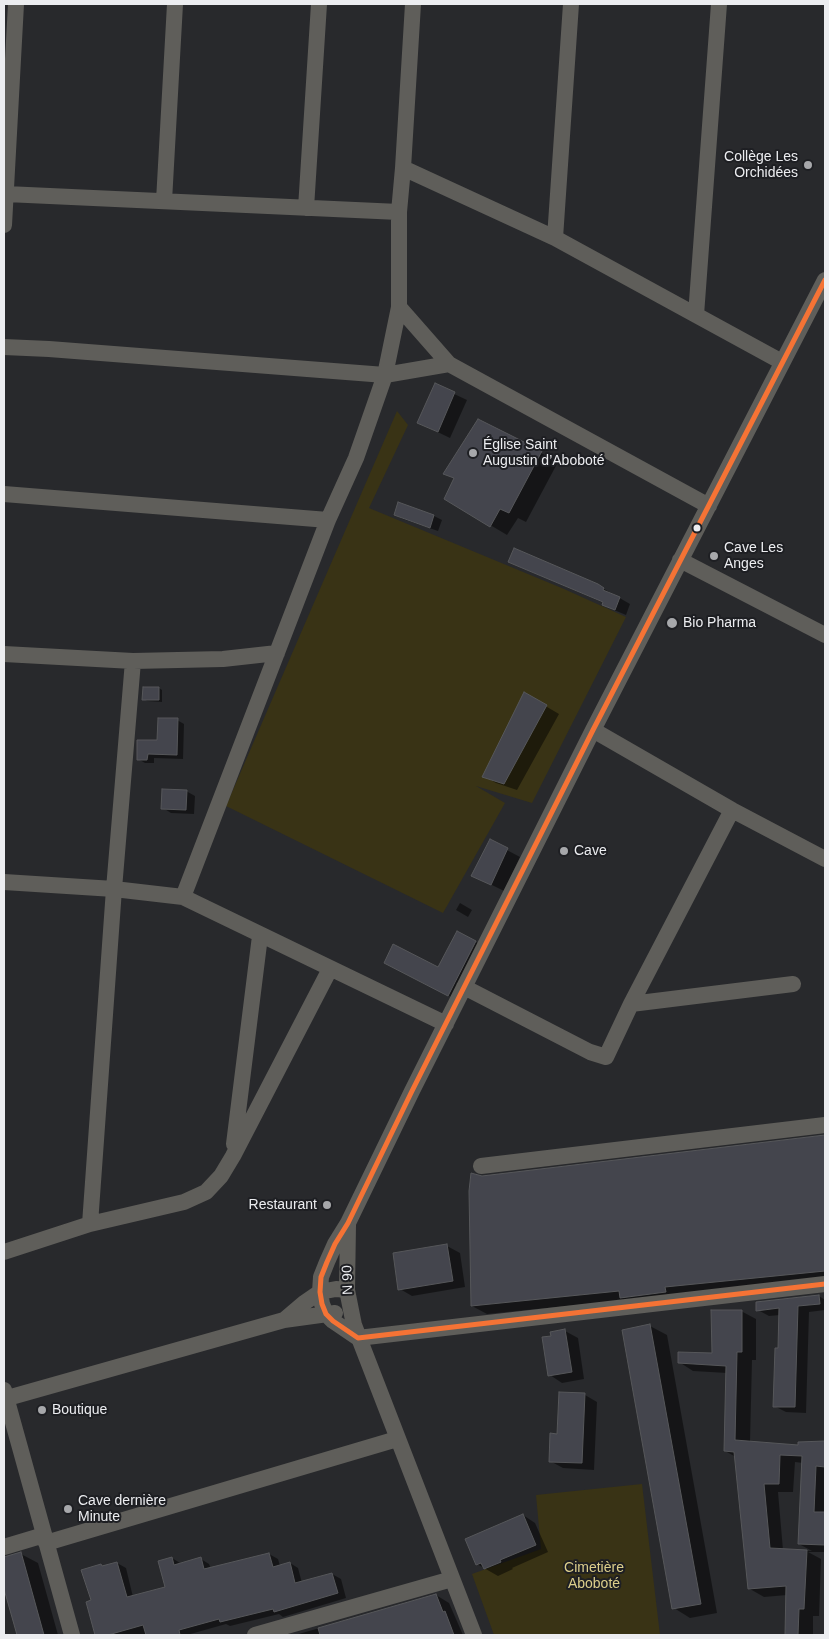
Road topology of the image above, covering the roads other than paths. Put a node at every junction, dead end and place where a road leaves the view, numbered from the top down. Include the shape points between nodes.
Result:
1 (16, 4) edge
2 (175, 4) edge
3 (319, 4) edge
4 (413, 4) edge
5 (571, 4) edge
6 (719, 4) edge
7 (403, 168) junction
8 (6, 194) junction
9 (164, 201) junction
10 (306, 208) junction
11 (399, 212) junction
12 (4, 225) edge
13 (555, 238) junction
14 (825, 280) edge
15 (399, 307) junction
16 (696, 315) junction
17 (4, 347) edge
18 (782, 362) junction
19 (449, 364) junction
20 (385, 375) junction
21 (4, 494) edge
22 (709, 506) junction
23 (328, 520) junction
24 (680, 560) junction
25 (825, 635) edge
26 (277, 653) junction
27 (4, 654) edge
28 (132, 661) junction
29 (593, 730) junction
30 (732, 810) junction
31 (825, 859) edge
32 (4, 882) edge
33 (114, 890) junction
34 (183, 898) junction
35 (260, 936) junction
36 (330, 969) junction
37 (793, 984) dead end
38 (464, 987) junction
39 (631, 1004) junction
40 (446, 1024) junction
41 (825, 1125) edge
42 (233, 1156) junction
43 (481, 1166) dead end
44 (348, 1223) junction
45 (90, 1224) junction
46 (4, 1252) edge
47 (825, 1284) edge
48 (347, 1290) junction
49 (320, 1292) junction
50 (349, 1307) junction
51 (326, 1314) junction
52 (284, 1320) junction
53 (358, 1338) junction
54 (5, 1396) edge
55 (397, 1439) junction
56 (45, 1539) junction
57 (4, 1547) edge
58 (452, 1579) junction
59 (72, 1635) edge
60 (255, 1635) edge
61 (474, 1635) edge

1 - 8 street
2 - 9 street
3 - 10 street
4 - 7 street
5 - 13 street
6 - 16 street
7 - 11 street
7 - 13 street
8 - 9 street
8 - 12 street
9 - 10 street
10 - 11 street
11 - 15 street
13 - 16 street
14 - 18 street, N 90
15 - 19 street
15 - 20 street
16 - 18 street
17 - 20 street
18 - 22 street, N 90
19 - 20 street
19 - 22 street
20 - 23 street via 356,458
21 - 23 street
22 - 24 street, N 90
23 - 26 street
24 - 25 street
24 - 29 street, N 90
26 - 28 street via 223,659
26 - 34 street
27 - 28 street
28 - 33 street
29 - 30 street
29 - 38 street, N 90
30 - 31 street
30 - 39 street
32 - 33 street
33 - 34 street
33 - 45 street
34 - 35 street
35 - 36 street
35 - 42 street
36 - 40 street
36 - 42 street
37 - 39 street
38 - 39 street via 590,1052 606,1057
38 - 40 street, N 90
40 - 44 street, N 90
41 - 43 street
42 - 45 street via 206,1192 184,1202
44 - 48 street, N 90
44 - 49 street, N 90 via 326,1262
45 - 46 street
47 - 53 street
48 - 49 street
48 - 50 street, N 90
49 - 51 street, N 90
49 - 52 street
50 - 51 street
50 - 53 street, N 90
51 - 52 street
51 - 53 street
52 - 54 street
53 - 55 street, N 90
54 - 56 street
55 - 56 street
55 - 58 street, N 90
56 - 57 street
56 - 59 street
58 - 60 street
58 - 61 street, N 90

